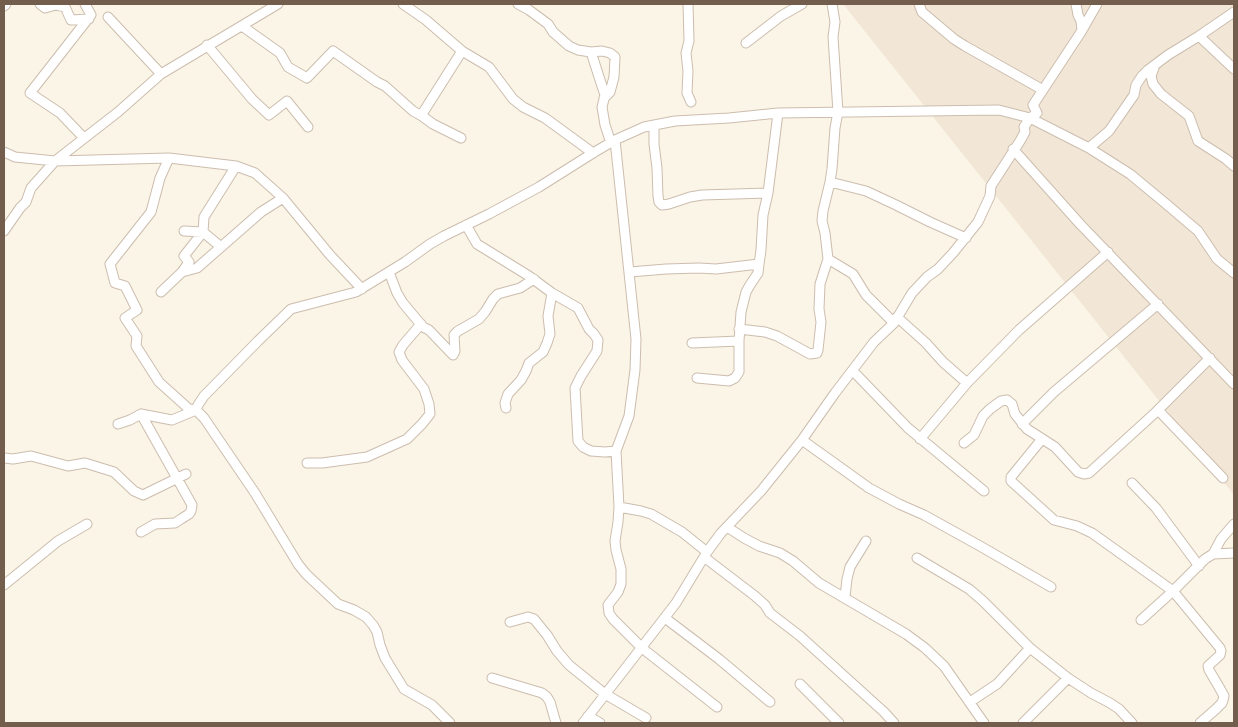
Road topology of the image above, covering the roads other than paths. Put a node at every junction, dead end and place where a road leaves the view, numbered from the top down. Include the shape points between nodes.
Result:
1 (40, 4) edge
2 (85, 4) edge
3 (278, 4) edge
4 (404, 4) edge
5 (518, 4) edge
6 (688, 4) edge
7 (802, 4) edge
8 (832, 4) edge
9 (919, 4) edge
10 (1076, 4) edge
11 (1097, 4) edge
12 (417, 8) edge
13 (1234, 12) edge
14 (108, 18) dead end
15 (88, 19) junction
16 (242, 26) junction
17 (1082, 30) junction
18 (1198, 36) junction
19 (746, 44) dead end
20 (207, 45) junction
21 (462, 51) junction
22 (590, 52) junction
23 (1155, 65) junction
24 (1234, 69) edge
25 (160, 74) junction
26 (1044, 90) junction
27 (604, 98) junction
28 (691, 102) dead end
29 (838, 112) junction
30 (778, 113) junction
31 (422, 116) junction
32 (1030, 118) junction
33 (654, 125) junction
34 (308, 127) dead end
35 (84, 138) junction
36 (461, 138) dead end
37 (613, 141) junction
38 (1015, 148) junction
39 (1089, 148) junction
40 (4, 152) edge
41 (593, 153) junction
42 (169, 158) junction
43 (55, 162) junction
44 (236, 166) junction
45 (1234, 166) edge
46 (830, 182) junction
47 (768, 193) junction
48 (283, 198) junction
49 (466, 225) junction
50 (4, 231) edge
51 (184, 231) dead end
52 (203, 232) junction
53 (966, 238) junction
54 (221, 247) junction
55 (1108, 252) junction
56 (828, 259) junction
57 (759, 264) junction
58 (182, 272) junction
59 (389, 272) junction
60 (630, 272) junction
61 (1234, 273) edge
62 (534, 279) junction
63 (362, 289) junction
64 (161, 292) dead end
65 (552, 293) junction
66 (1158, 304) junction
67 (895, 320) junction
68 (421, 324) junction
69 (740, 329) junction
70 (739, 341) junction
71 (692, 343) dead end
72 (1210, 358) junction
73 (853, 371) junction
74 (697, 378) dead end
75 (967, 383) junction
76 (1234, 384) edge
77 (506, 408) dead end
78 (196, 410) junction
79 (1158, 410) junction
80 (141, 414) junction
81 (118, 424) dead end
82 (1022, 424) junction
83 (920, 439) junction
84 (1042, 439) junction
85 (802, 440) junction
86 (964, 443) dead end
87 (616, 451) junction
88 (4, 458) edge
89 (307, 463) dead end
90 (186, 474) dead end
91 (177, 478) junction
92 (1223, 478) dead end
93 (1132, 483) dead end
94 (984, 491) dead end
95 (619, 507) junction
96 (87, 524) dead end
97 (1234, 524) edge
98 (727, 527) junction
99 (141, 532) dead end
100 (866, 542) dead end
101 (1234, 553) edge
102 (706, 554) junction
103 (1213, 554) junction
104 (917, 558) dead end
105 (1198, 566) junction
106 (4, 585) edge
107 (1051, 587) dead end
108 (1173, 591) junction
109 (845, 597) junction
110 (665, 618) junction
111 (1141, 620) dead end
112 (510, 622) dead end
113 (642, 648) junction
114 (1030, 648) junction
115 (492, 678) dead end
116 (1068, 678) junction
117 (800, 684) dead end
118 (605, 694) junction
119 (770, 702) dead end
120 (970, 702) junction
121 (717, 707) dead end
122 (646, 718) dead end
123 (586, 720) edge
124 (450, 723) edge
125 (556, 723) edge
126 (600, 723) edge
127 (839, 723) edge
128 (894, 723) edge
129 (984, 723) edge
130 (1023, 723) edge
131 (1132, 723) edge
132 (1200, 723) edge

1 - 15 street via 45,8 65,7 71,20
2 - 15 street via 91,15
3 - 16 street
4 - 12 street
5 - 22 street via 548,24 569,46
6 - 28 street via 687,93
7 - 19 street
8 - 29 street
9 - 26 street via 922,12 954,39
10 - 17 street
11 - 17 street
12 - 21 street
13 - 18 street
14 - 25 street
15 - 35 street via 30,93 60,113
16 - 20 street
16 - 31 street via 280,54 288,67 307,78 332,51 385,86
17 - 26 street
18 - 23 street
18 - 24 street
20 - 25 street
20 - 34 street via 269,115 287,101
21 - 31 street
21 - 41 street via 489,67 523,107 545,118
22 - 27 street
22 - 27 street via 602,51 615,57 610,92
23 - 39 street via 1142,76 1134,95 1109,131
23 - 45 street via 1151,76 1153,84 1189,116 1198,140
25 - 35 street
26 - 32 street via 1033,105 1037,113
27 - 37 street via 605,125
29 - 30 street
29 - 32 street via 999,110
29 - 46 street
30 - 33 street
30 - 47 street
31 - 36 street
32 - 38 street
32 - 39 street
33 - 37 street
33 - 47 street via 658,196 662,205 690,197
35 - 43 street
37 - 41 street
37 - 60 street
38 - 53 street via 992,186 978,222
38 - 55 street
39 - 61 street via 1130,174 1198,231 1217,259
40 - 43 street via 15,157
41 - 49 street via 539,187
42 - 43 street
42 - 44 street
42 - 78 street via 151,212 110,264 115,284 125,286 137,310 125,318 137,336 136,346 159,382 190,409
43 - 50 street via 31,188 26,202
44 - 48 street via 254,174
44 - 52 street via 204,218
46 - 53 street via 866,191
46 - 56 street via 822,222
47 - 57 street
48 - 54 street via 261,212
48 - 63 street
49 - 59 street via 430,244
49 - 62 street via 477,244
51 - 52 street
52 - 54 street
52 - 58 street via 184,256 189,262
53 - 67 street via 912,293
54 - 58 street via 197,268
55 - 66 street
55 - 75 street via 1019,330
56 - 67 street via 852,274 866,296
56 - 69 street via 820,284 821,322 817,353 810,354 771,334
57 - 60 street
57 - 69 street via 758,273 744,300
58 - 64 street
59 - 63 street
59 - 68 street via 403,303
60 - 87 street via 636,340 635,370 630,416
62 - 65 street
62 - 68 street via 520,288 498,294 479,319 454,335 456,351 452,355
63 - 78 street via 292,309 204,396
65 - 77 street via 547,343 508,394
65 - 87 street via 578,308 598,340 597,351 575,388 578,441 591,451
66 - 72 street
66 - 82 street via 1054,392
67 - 73 street
67 - 75 street via 926,343
68 - 89 street via 399,352 424,389 429,404 430,414 422,424 407,439 367,458
69 - 70 street
70 - 71 street
70 - 74 street via 739,372 735,378 730,381
72 - 76 street
72 - 79 street
73 - 83 street
73 - 85 street
75 - 83 street
78 - 80 street via 172,420
78 - 124 street via 255,493 306,574 338,604 366,617 377,632 385,658 404,689 432,705
79 - 84 street via 1089,473 1078,472 1055,447
79 - 92 street
80 - 81 street
80 - 91 street
82 - 84 street
82 - 86 street via 1014,414 1012,404 1007,400 1001,401 983,416 974,435
83 - 94 street
84 - 108 street via 1011,481 1054,520 1092,533
85 - 98 street
85 - 107 street via 869,488 924,515
87 - 95 street
88 - 91 street via 31,456 68,466 85,463 114,472 143,494
90 - 91 street
91 - 99 street via 192,505 191,511 174,522 155,524
93 - 105 street via 1156,508
95 - 102 street via 651,514 682,532
95 - 113 street via 615,541 621,584 608,605 609,613
96 - 106 street via 58,541
97 - 103 street
98 - 102 street
98 - 109 street via 759,546 780,553 819,583
100 - 109 street via 850,567
101 - 103 street
102 - 110 street
102 - 128 street
103 - 105 street
104 - 114 street via 983,600
105 - 108 street
108 - 111 street
108 - 132 street via 1221,651 1208,666 1224,696 1222,704
109 - 120 street via 925,648 944,666
110 - 113 street
110 - 119 street
112 - 118 street via 534,619 569,665
113 - 118 street
113 - 121 street
114 - 116 street
114 - 120 street via 997,684
115 - 125 street via 542,693 550,702
116 - 130 street
116 - 131 street via 1119,709
117 - 127 street
118 - 122 street
118 - 123 street
120 - 129 street
123 - 126 street

